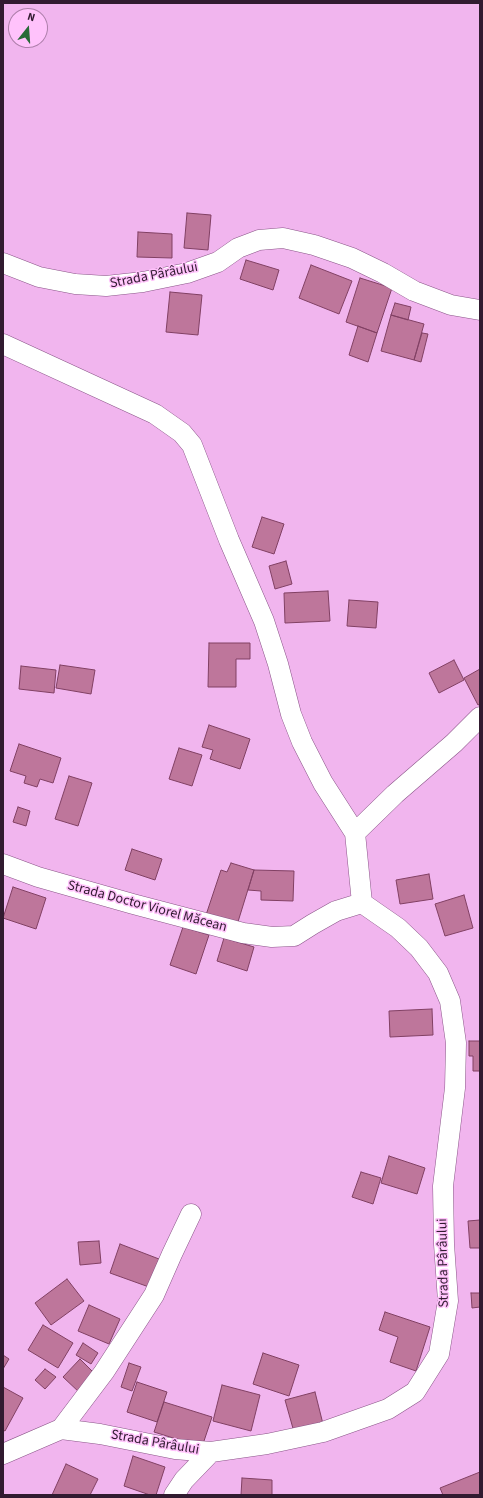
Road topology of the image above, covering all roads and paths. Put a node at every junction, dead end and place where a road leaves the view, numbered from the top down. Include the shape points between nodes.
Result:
1 (3, 262) edge
2 (480, 310) edge
3 (3, 344) edge
4 (480, 717) edge
5 (355, 833) junction
6 (3, 864) edge
7 (362, 903) junction
8 (191, 1214) dead end
9 (62, 1429) junction
10 (211, 1452) junction
11 (3, 1454) edge
12 (174, 1495) edge

1 - 2 street, Strada Pârâului via 39,277 75,284 106,286 187,273 218,262 245,245 259,240 283,238 352,258 414,291 451,305
3 - 5 street via 155,414 182,433 192,445 264,621 291,714 302,742 323,783
4 - 5 street
5 - 7 street
6 - 7 street, Strada Doctor Viorel Măcean via 38,877 133,904 235,931 272,936 294,936 336,911
7 - 10 street, Strada Pârâului via 398,928 419,948 438,973 450,1001 456,1043 455,1088 443,1186 448,1301 439,1354 415,1392 388,1409 323,1432
8 - 9 street via 154,1295 104,1372
9 - 10 street, Strada Pârâului via 108,1435 175,1449
9 - 11 street
10 - 12 street via 184,1480

